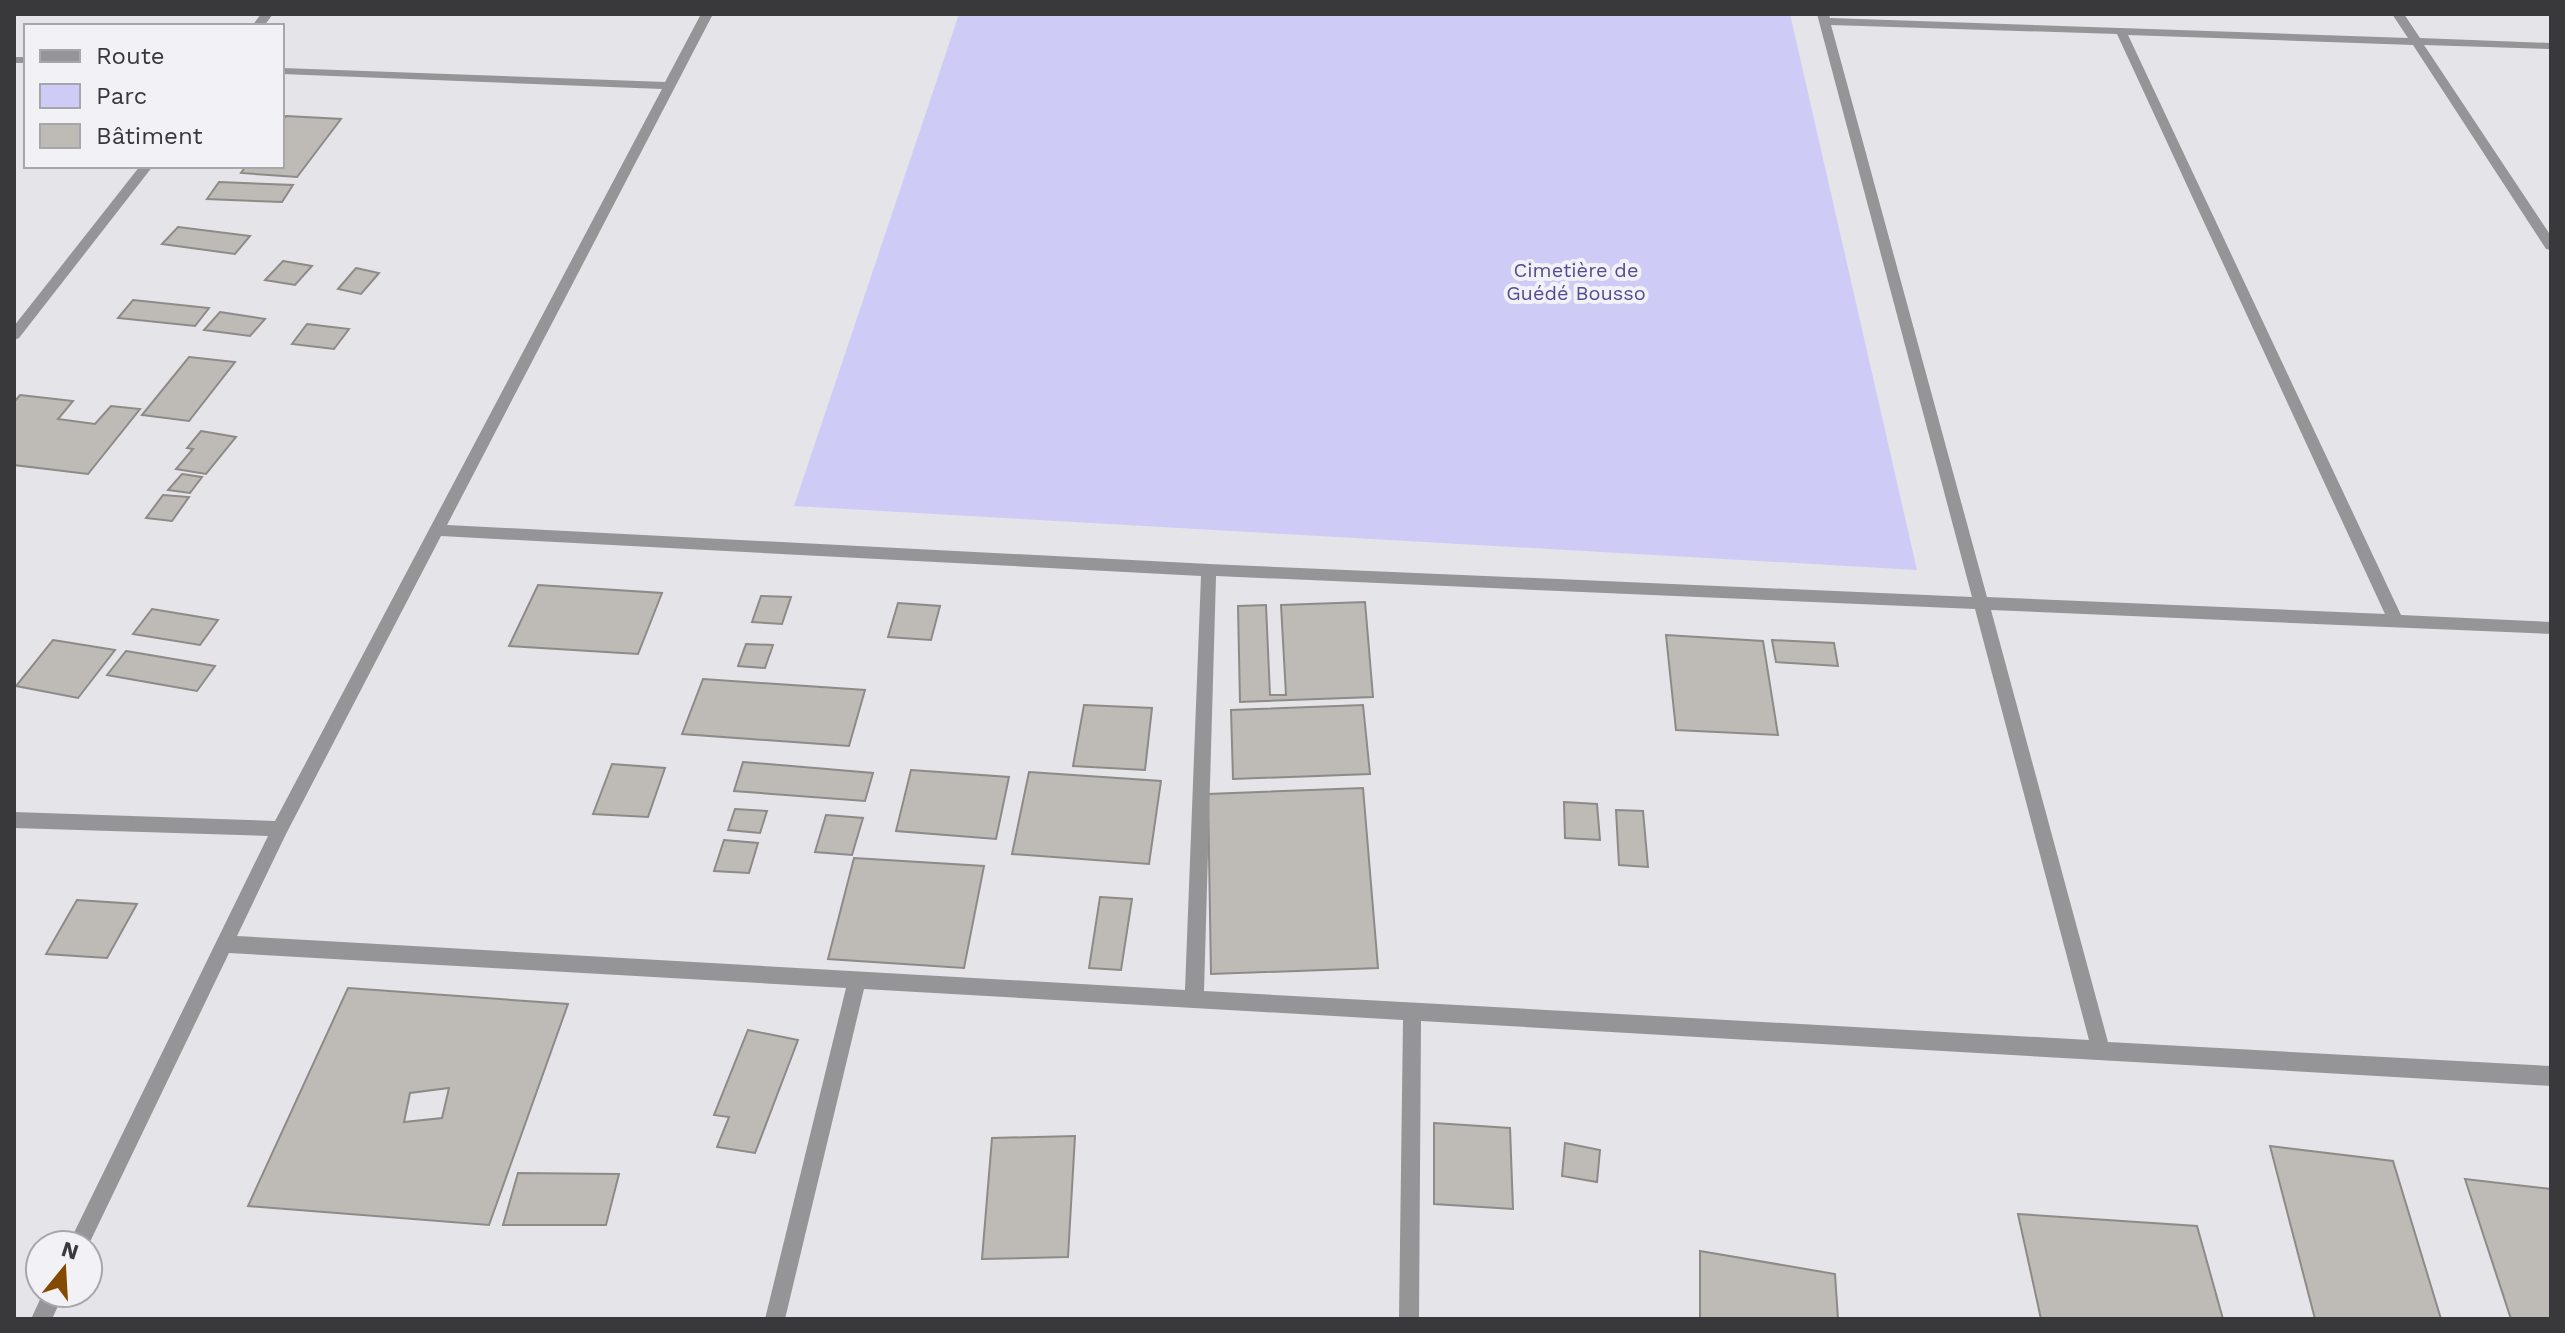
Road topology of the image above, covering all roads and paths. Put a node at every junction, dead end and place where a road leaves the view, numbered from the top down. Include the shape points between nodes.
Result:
1 (707, 14) edge
2 (2398, 14) edge
3 (1824, 18) edge
4 (2121, 31) junction
5 (2416, 41) junction
6 (2551, 46) edge
7 (284, 71) edge
8 (669, 86) junction
9 (145, 168) edge
10 (2551, 246) edge
11 (14, 335) edge
12 (437, 530) junction
13 (1209, 570) junction
14 (1981, 602) junction
15 (2396, 621) junction
16 (2551, 628) edge
17 (14, 820) edge
18 (280, 829) junction
19 (224, 944) junction
20 (857, 980) junction
21 (1194, 999) junction
22 (1412, 1011) junction
23 (2101, 1050) junction
24 (2551, 1076) edge
25 (86, 1229) edge
26 (775, 1319) edge
27 (1409, 1319) edge

1 - 8 street
2 - 5 street
3 - 4 street
3 - 14 street
4 - 5 street
4 - 15 street
5 - 6 street
5 - 10 street
7 - 8 street
8 - 12 street
9 - 11 street
12 - 13 street
12 - 18 street
13 - 14 street
13 - 21 street
14 - 15 street
14 - 23 street
15 - 16 street
17 - 18 street
18 - 19 street
19 - 20 street
19 - 25 street
20 - 21 street
20 - 26 street
21 - 22 street
22 - 23 street
22 - 27 street
23 - 24 street

